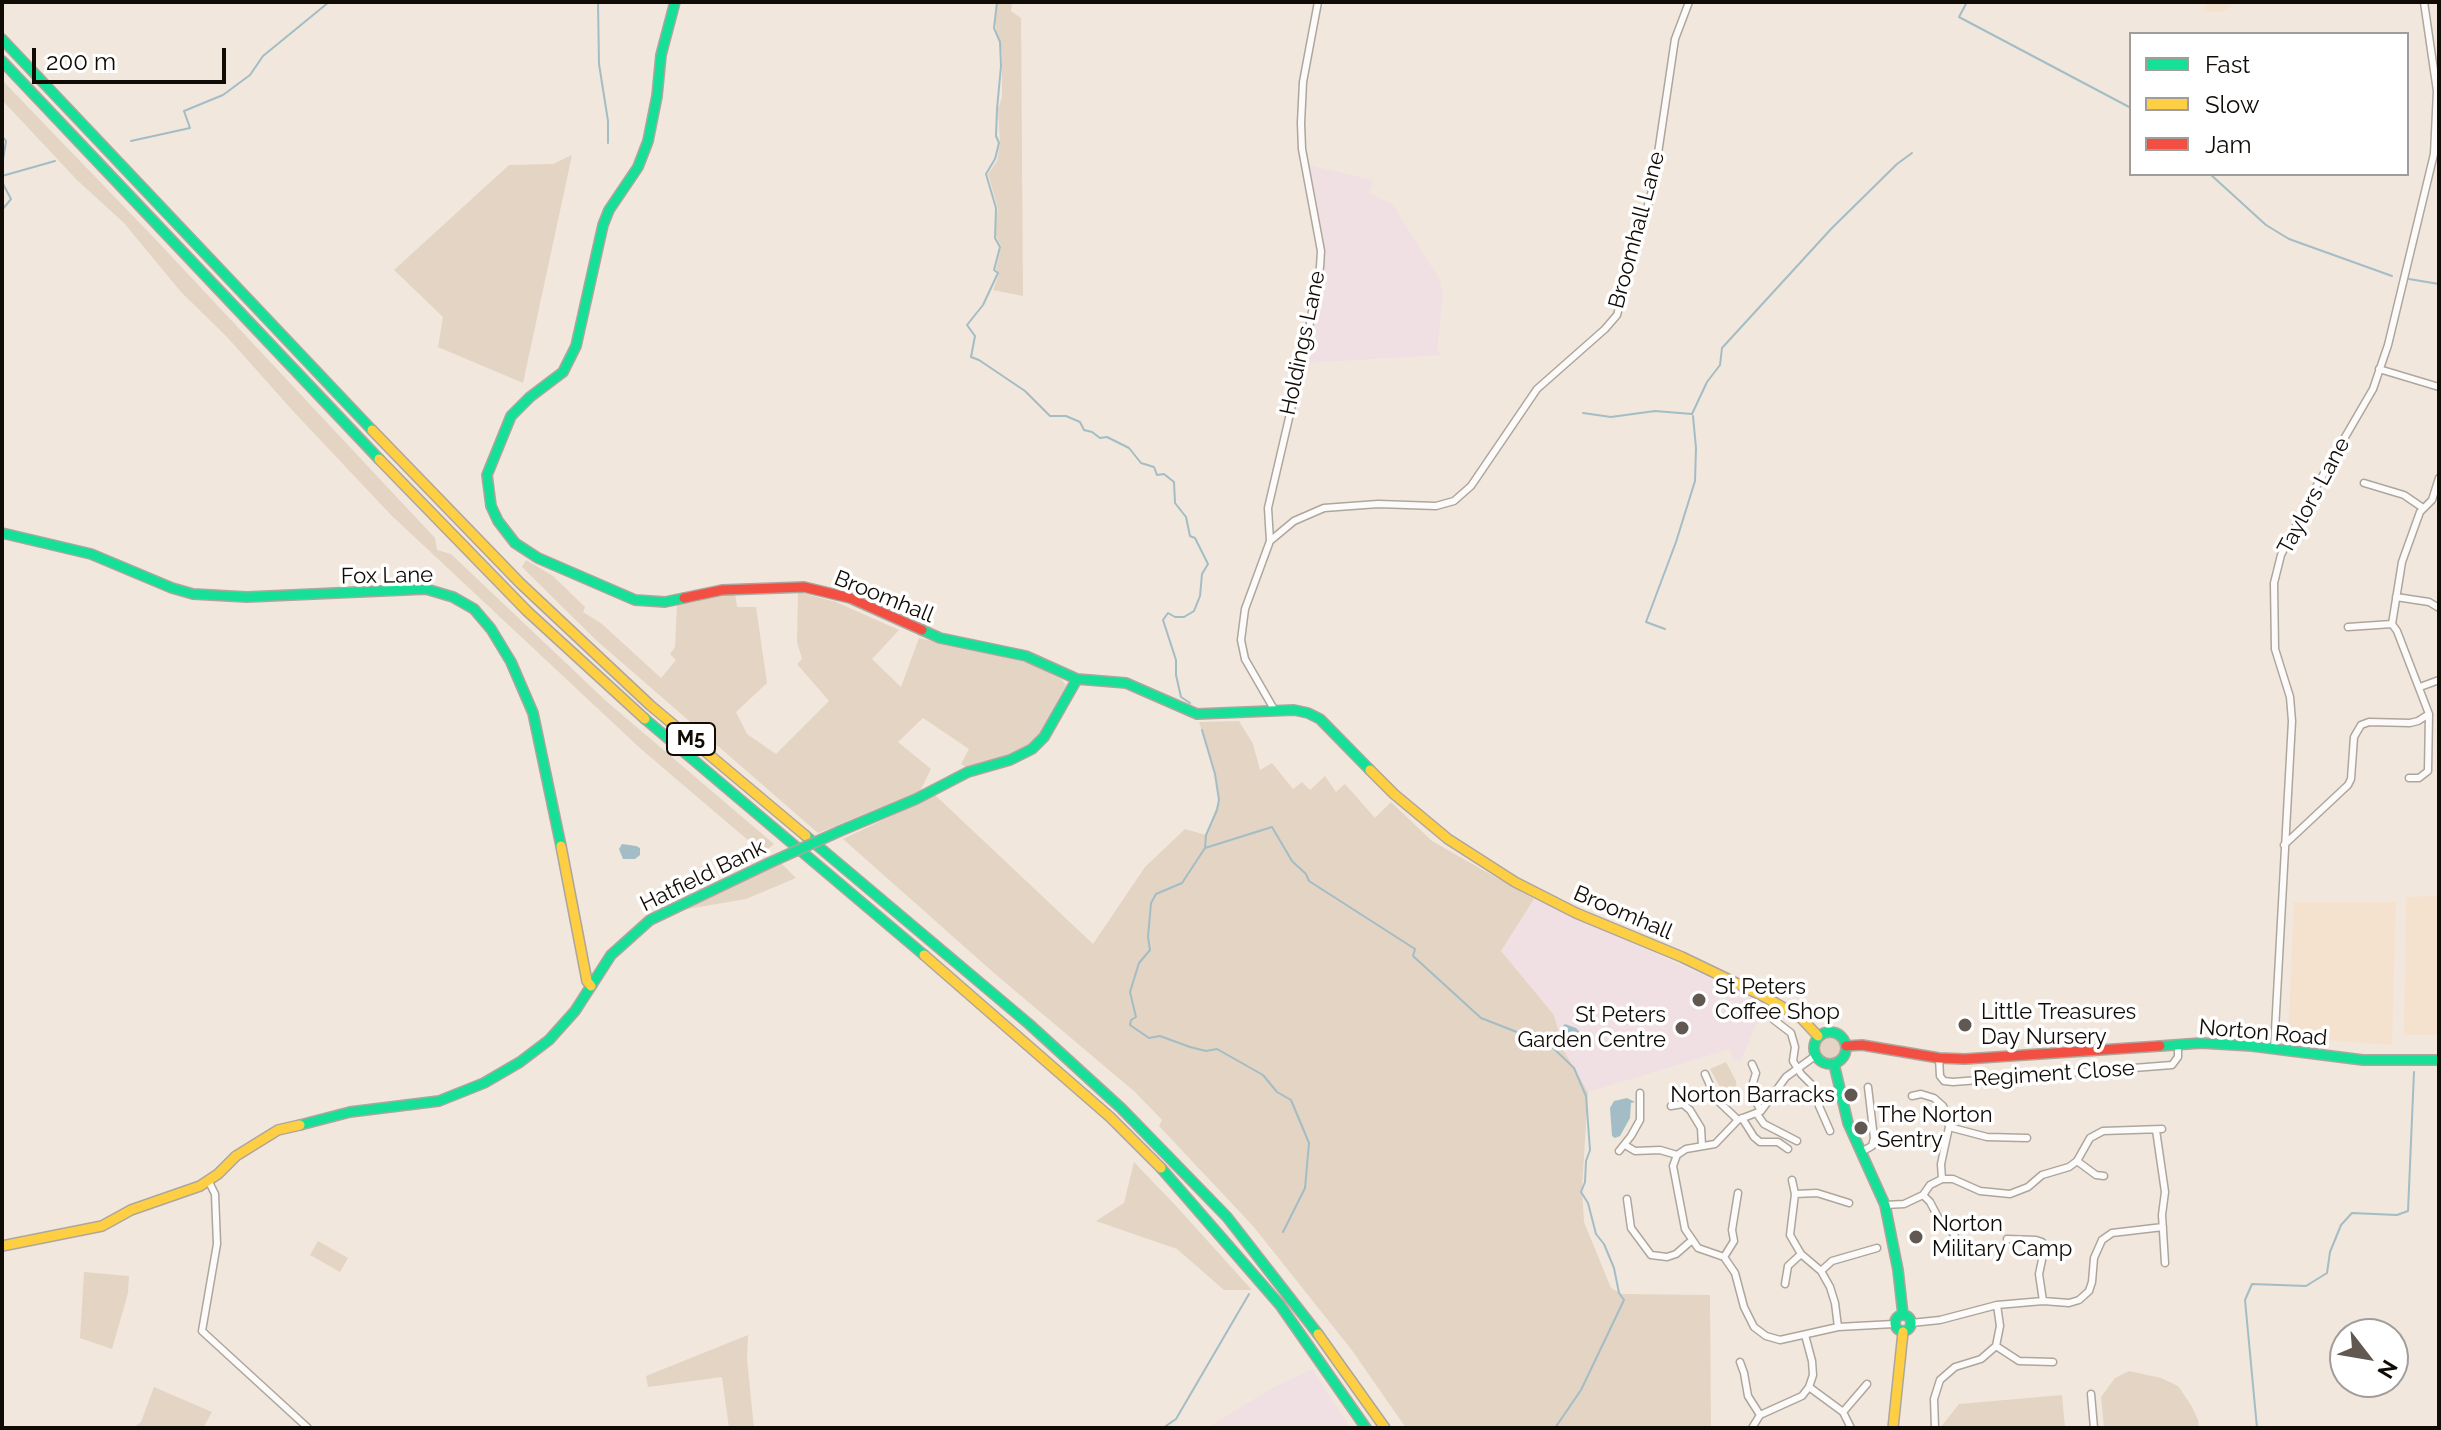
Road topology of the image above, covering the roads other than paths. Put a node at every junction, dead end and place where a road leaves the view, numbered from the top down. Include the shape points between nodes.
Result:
1 (675, 2) edge
2 (1318, 2) edge
3 (1689, 2) edge
4 (2424, 2) edge
5 (2, 39) edge
6 (2, 61) edge
7 (2438, 109) edge
8 (2379, 369) junction
9 (2439, 387) edge
10 (2439, 478) edge
11 (2364, 483) dead end
12 (2437, 494) edge
13 (2423, 508) junction
14 (2, 533) edge
15 (1270, 541) junction
16 (2396, 597) junction
17 (2439, 608) edge
18 (2392, 624) junction
19 (2348, 627) dead end
20 (1077, 679) junction
21 (2439, 680) edge
22 (2420, 687) junction
23 (1275, 711) junction
24 (2429, 714) junction
25 (2409, 778) dead end
26 (2284, 845) junction
27 (591, 986) junction
28 (1774, 1020) dead end
29 (1818, 1036) junction
30 (1846, 1046) junction
31 (2274, 1049) junction
32 (2178, 1051) dead end
33 (1815, 1056) junction
34 (1939, 1058) junction
35 (2439, 1060) edge
36 (1752, 1064) dead end
37 (1834, 1064) junction
38 (1796, 1068) junction
39 (1705, 1074) dead end
40 (1868, 1087) dead end
41 (1640, 1093) dead end
42 (1912, 1096) dead end
43 (1671, 1106) dead end
44 (1759, 1113) junction
45 (1740, 1119) junction
46 (1697, 1122) junction
47 (1949, 1127) junction
48 (1687, 1128) dead end
49 (1830, 1131) dead end
50 (2027, 1138) dead end
51 (1797, 1141) dead end
52 (1625, 1145) junction
53 (1702, 1146) junction
54 (1788, 1149) dead end
55 (1619, 1151) dead end
56 (1861, 1152) junction
57 (1677, 1155) junction
58 (2077, 1161) junction
59 (1942, 1179) junction
60 (1792, 1180) dead end
61 (209, 1182) junction
62 (2093, 1184) dead end
63 (1738, 1193) dead end
64 (1795, 1194) junction
65 (1923, 1195) junction
66 (1627, 1199) dead end
67 (1681, 1201) junction
68 (1690, 1201) dead end
69 (1849, 1203) dead end
70 (1885, 1205) junction
71 (1639, 1211) dead end
72 (1627, 1212) junction
73 (2163, 1227) junction
74 (2094, 1232) dead end
75 (2007, 1239) dead end
76 (2102, 1240) junction
77 (1691, 1241) junction
78 (1865, 1242) dead end
79 (1957, 1242) junction
80 (1966, 1243) dead end
81 (2, 1246) edge
82 (1877, 1248) dead end
83 (1867, 1251) junction
84 (2153, 1253) dead end
85 (2163, 1253) junction
86 (1801, 1254) junction
87 (1955, 1254) dead end
88 (1724, 1257) junction
89 (2165, 1263) dead end
90 (1779, 1265) dead end
91 (1788, 1266) junction
92 (1821, 1271) junction
93 (1785, 1284) dead end
94 (2043, 1301) junction
95 (1997, 1305) junction
96 (1903, 1315) junction
97 (1911, 1323) junction
98 (1894, 1324) junction
99 (1838, 1327) junction
100 (1903, 1332) junction
101 (1805, 1335) junction
102 (1996, 1346) junction
103 (1740, 1362) dead end
104 (2040, 1362) junction
105 (2053, 1362) dead end
106 (1754, 1370) dead end
107 (2039, 1372) dead end
108 (1744, 1373) junction
109 (1867, 1384) dead end
110 (1854, 1386) dead end
111 (1809, 1387) junction
112 (1863, 1392) junction
113 (2091, 1394) dead end
114 (1843, 1412) junction
115 (1760, 1415) junction
116 (308, 1428) edge
117 (1366, 1428) edge
118 (1385, 1428) edge
119 (1752, 1428) edge
120 (1851, 1428) edge
121 (1893, 1428) edge
122 (1935, 1428) edge
123 (2094, 1428) edge

1 - 20 main road, Broomhall via 648,141 603,225 576,346 563,372 511,416 490,464 488,491 494,515 515,543 538,558 631,599 648,603 735,589 804,587 850,598 929,635 1026,656
2 - 15 street, Holdings Lane via 1301,123 1320,267 1268,508
3 - 15 street, Broomhall Lane via 1675,39 1653,187 1622,304 1612,322 1537,389 1471,486 1454,501 1436,506 1324,508 1294,521
4 - 7 street, Taylors Lane
5 - 118 main road, M5 via 520,583 650,705 1029,1024 1172,1159 1293,1300
6 - 117 main road, M5 via 527,611 639,714 1024,1040 1164,1171 1280,1305
7 - 8 street, Taylors Lane via 2429,178
8 - 9 street
8 - 26 street, Taylors Lane via 2281,555 2274,583 2275,649 2292,721
10 - 12 street
11 - 13 street via 2404,495
12 - 13 street
13 - 16 street via 2402,562
14 - 27 main road, Fox Lane via 91,554 193,594 247,597 426,589 474,609 506,652 533,713
15 - 23 street via 1245,609 1241,640 1245,659
16 - 17 street
16 - 18 street
18 - 19 street
18 - 22 street
20 - 23 main road, Broomhall via 1126,683 1197,714
20 - 27 main road, Hatfield Bank, bridge via 1032,749 968,772 650,920 611,955
21 - 22 street
22 - 24 street
23 - 29 main road, Broomhall via 1294,710 1320,719 1394,794 1448,839 1545,899 1765,997 1801,1018
24 - 25 street via 2428,771
24 - 26 street via 2410,723 2361,725 2354,737 2348,785
26 - 31 street, Taylors Lane
27 - 61 main road, Hatfield Bank via 549,1040 484,1083 439,1101 350,1112 278,1130 236,1156
28 - 38 street via 1791,1033
29 - 30 main road via 1837,1034
29 - 33 main road
30 - 34 main road, Norton Road
30 - 37 main road
31 - 34 main road, Norton Road via 2201,1043
31 - 35 main road, Norton Road via 2363,1060
32 - 34 street, Regiment Close via 2172,1065 1953,1082 1940,1076
33 - 37 main road
33 - 38 street
36 - 44 street
37 - 56 main road via 1845,1115
38 - 44 street
38 - 49 street via 1814,1087
39 - 45 street via 1716,1099
40 - 56 street via 1874,1138
41 - 52 street via 1640,1120
42 - 47 street via 1934,1098 1943,1106
43 - 46 street via 1686,1106
44 - 45 street
44 - 51 street via 1764,1124
45 - 53 street via 1715,1144
45 - 54 street via 1760,1142 1778,1142
46 - 48 street
46 - 53 street
47 - 50 street via 1987,1137
47 - 59 street
52 - 55 street
52 - 57 street via 1635,1151
53 - 57 street
56 - 70 main road
57 - 67 street via 1673,1166
58 - 59 street via 2010,1194
58 - 62 street via 2100,1175
58 - 73 street via 2090,1138 2103,1131 2159,1130 2167,1170
59 - 65 street
60 - 64 street
61 - 81 main road, Hatfield Bank via 102,1226
61 - 116 street via 215,1194 217,1244 202,1331
63 - 88 street via 1734,1241
64 - 69 street via 1841,1195
64 - 86 street via 1790,1235
65 - 70 street
65 - 79 street
66 - 72 street
67 - 68 street
67 - 77 street
70 - 96 main road
71 - 72 street
72 - 77 street via 1635,1235 1651,1255 1676,1254
73 - 76 street via 2112,1233
73 - 85 street
74 - 76 street
75 - 94 street via 2036,1240 2045,1246 2039,1274
76 - 94 street via 2089,1291 2069,1303
77 - 88 street
78 - 83 street
79 - 80 street
79 - 87 street
82 - 83 street
83 - 92 street via 1832,1261
84 - 85 street
85 - 89 street
86 - 91 street
86 - 92 street
88 - 101 street via 1754,1327 1780,1340
90 - 91 street
91 - 93 street
92 - 99 street via 1835,1303
94 - 95 street
95 - 97 street
95 - 102 street
96 - 97 main road
96 - 98 main road
97 - 100 main road
98 - 99 street
98 - 100 main road
99 - 101 street
100 - 121 main road
101 - 111 street via 1812,1361
102 - 104 street via 2019,1361
102 - 122 street via 1940,1380
103 - 108 street
104 - 105 street
104 - 107 street
106 - 108 street
108 - 115 street via 1748,1396
109 - 112 street
110 - 112 street
111 - 114 street
111 - 115 street via 1802,1396
112 - 114 street
113 - 123 street
114 - 120 street
115 - 119 street

